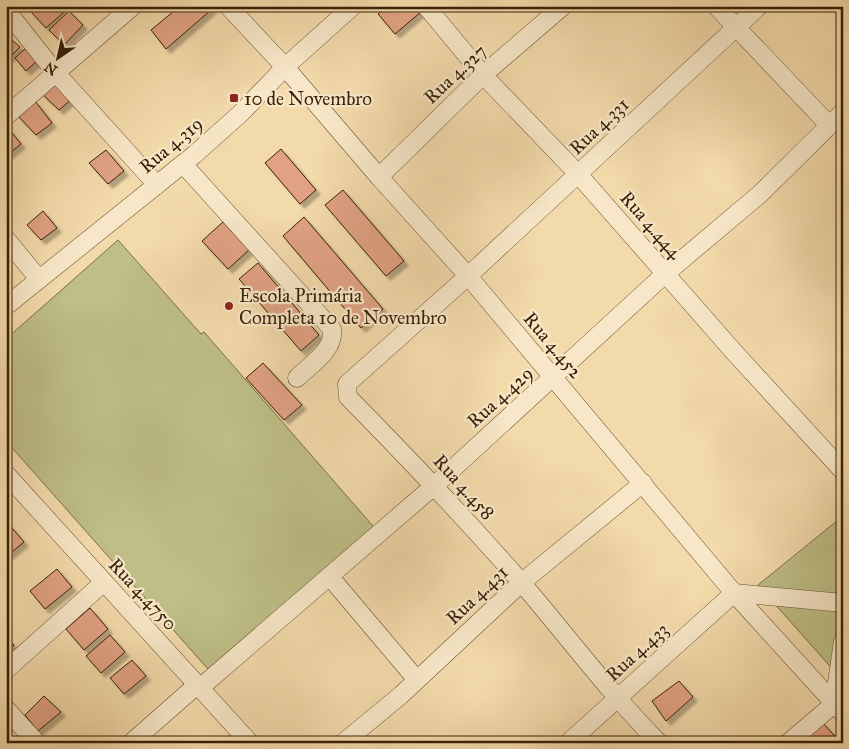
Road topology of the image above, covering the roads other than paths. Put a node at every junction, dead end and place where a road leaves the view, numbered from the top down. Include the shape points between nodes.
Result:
1 (133, 6) edge
2 (228, 6) edge
3 (353, 6) edge
4 (426, 6) edge
5 (564, 6) edge
6 (716, 6) edge
7 (759, 6) edge
8 (6, 10) edge
9 (737, 28) junction
10 (285, 67) junction
11 (56, 73) junction
12 (483, 75) junction
13 (843, 112) edge
14 (6, 116) edge
15 (829, 125) junction
16 (183, 164) junction
17 (578, 174) junction
18 (379, 177) junction
19 (157, 185) junction
20 (6, 239) edge
21 (665, 274) junction
22 (468, 276) junction
23 (39, 280) junction
24 (6, 306) edge
25 (297, 378) dead end
26 (552, 379) junction
27 (843, 471) edge
28 (6, 474) edge
29 (643, 483) junction
30 (435, 485) junction
31 (330, 576) junction
32 (103, 582) junction
33 (521, 583) junction
34 (734, 594) junction
35 (843, 602) edge
36 (843, 641) edge
37 (6, 670) edge
38 (417, 680) junction
39 (200, 686) junction
40 (616, 699) junction
41 (6, 709) edge
42 (838, 709) edge
43 (37, 743) edge
44 (131, 743) edge
45 (250, 743) edge
46 (343, 743) edge
47 (568, 743) edge
48 (659, 743) edge
49 (788, 743) edge

1 - 11 street
2 - 10 street, Rua 4.452
3 - 10 street, Rua 4.319
4 - 12 street, Rua 4.444
5 - 12 street, Rua 4.327
6 - 9 street
7 - 9 street, Rua 4.331
8 - 11 street
9 - 15 street
9 - 17 street, Rua 4.331
10 - 16 street, Rua 4.319 via 241,113
10 - 18 street, Rua 4.452
11 - 14 street
11 - 19 street
12 - 17 street, Rua 4.444
12 - 18 street, Rua 4.327
13 - 15 street, Rua 4.429
15 - 21 street, Rua 4.429 via 760,194
16 - 19 street, Rua 4.319
16 - 25 street via 332,329 333,339 329,347
17 - 21 street, Rua 4.444
17 - 22 street, Rua 4.331
18 - 22 street, Rua 4.452
19 - 23 street, Rua 4.319
20 - 23 street
21 - 26 street, Rua 4.429
21 - 27 street, Rua 4.444
22 - 26 street, Rua 4.452
22 - 30 street, Rua 4.458 via 347,384 348,397
23 - 24 street, Rua 4.319
26 - 29 street, Rua 4.452
26 - 30 street, Rua 4.429
28 - 32 street, Rua 4.4750
29 - 33 street, Rua 4.431
29 - 34 street, Rua 4.452
30 - 31 street, Rua 4.429
30 - 33 street, Rua 4.458
31 - 38 street
31 - 39 street, Rua 4.429
32 - 37 street
32 - 39 street, Rua 4.4750
33 - 38 street, Rua 4.431
33 - 40 street, Rua 4.458
34 - 35 street
34 - 40 street, Rua 4.433
34 - 42 street, Rua 4.452
36 - 42 street
38 - 46 street, Rua 4.431
39 - 44 street, Rua 4.429
39 - 45 street, Rua 4.4750
40 - 47 street, Rua 4.433
40 - 48 street, Rua 4.458
41 - 43 street
42 - 49 street

